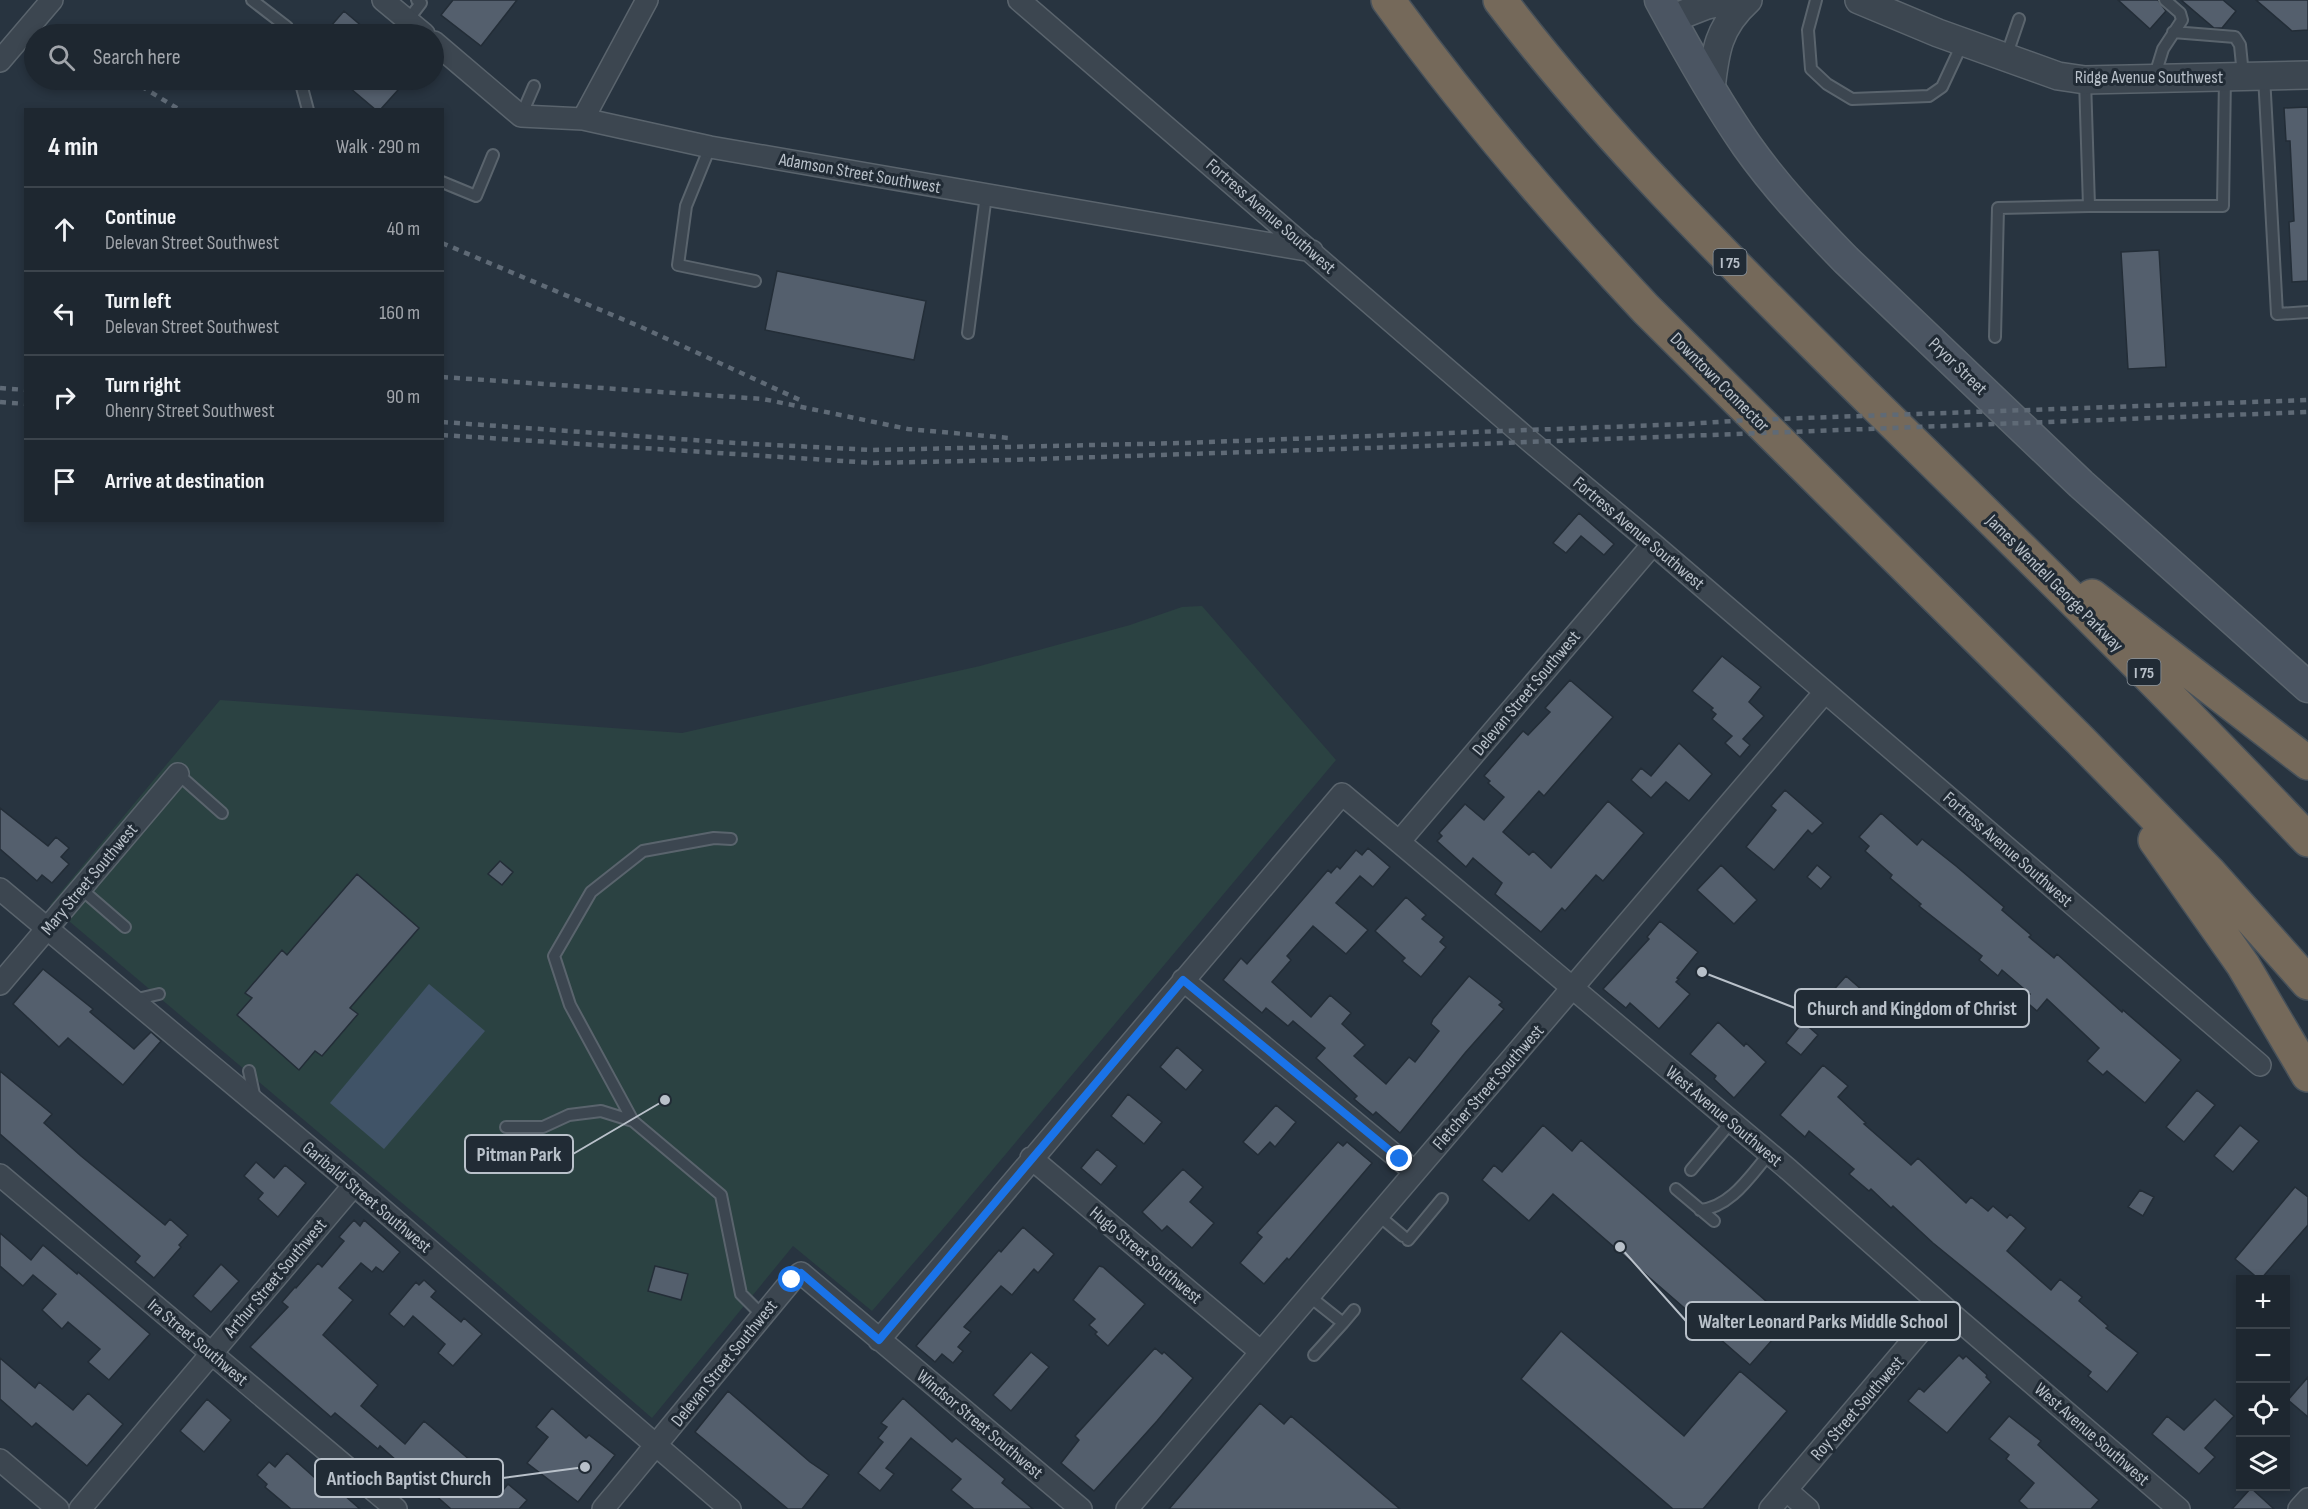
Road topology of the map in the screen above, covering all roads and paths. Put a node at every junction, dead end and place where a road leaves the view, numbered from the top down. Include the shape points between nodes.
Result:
1 (52, 0) edge
2 (252, 0) edge
3 (383, 0) edge
4 (417, 0) edge
5 (647, 0) edge
6 (1019, 0) edge
7 (1388, 0) edge
8 (1500, 0) edge
9 (1729, 0) edge
10 (1748, 0) edge
11 (1816, 0) edge
12 (1859, 0) edge
13 (2165, 0) edge
14 (1666, 10) edge
15 (2019, 19) dead end
16 (408, 21) junction
17 (31, 24) edge
18 (283, 24) edge
19 (412, 24) edge
20 (24, 32) edge
21 (2173, 32) junction
22 (1963, 42) junction
23 (444, 51) edge
24 (2006, 57) junction
25 (0, 60) edge
26 (2308, 75) edge
27 (2244, 76) junction
28 (2154, 79) junction
29 (2085, 80) junction
30 (534, 86) dead end
31 (1711, 89) junction
32 (303, 90) edge
33 (307, 108) edge
34 (521, 116) junction
35 (583, 118) junction
36 (710, 147) junction
37 (492, 155) dead end
38 (444, 183) edge
39 (986, 195) junction
40 (2089, 206) junction
41 (1312, 251) junction
42 (755, 282) dead end
43 (2308, 312) edge
44 (968, 333) dead end
45 (1995, 337) dead end
46 (1978, 506) junction
47 (1653, 544) junction
48 (2308, 687) edge
49 (1825, 692) junction
50 (2080, 740) junction
51 (2308, 763) edge
52 (178, 774) joint
53 (222, 813) dead end
54 (731, 839) dead end
55 (2308, 840) edge
56 (1400, 842) junction
57 (0, 889) edge
58 (81, 889) junction
59 (125, 927) dead end
60 (47, 929) junction
61 (1183, 980) junction
62 (2308, 983) edge
63 (0, 984) edge
64 (1572, 988) junction
65 (159, 994) dead end
66 (132, 1000) junction
67 (2260, 1065) dead end
68 (249, 1071) dead end
69 (2308, 1075) edge
70 (255, 1103) junction
71 (633, 1121) junction
72 (1731, 1122) junction
73 (506, 1127) dead end
74 (1769, 1154) junction
75 (1031, 1158) junction
76 (1691, 1170) dead end
77 (1415, 1172) junction
78 (0, 1175) edge
79 (354, 1185) junction
80 (1676, 1189) dead end
81 (1442, 1199) dead end
82 (1700, 1210) junction
83 (1378, 1215) junction
84 (1714, 1221) dead end
85 (1309, 1296) junction
86 (1942, 1306) junction
87 (1354, 1310) dead end
88 (763, 1316) junction
89 (1342, 1323) junction
90 (879, 1340) junction
91 (1260, 1352) junction
92 (211, 1353) junction
93 (1314, 1355) dead end
94 (656, 1446) junction
95 (0, 1460) edge
96 (1786, 1490) junction
97 (2308, 1499) edge
98 (58, 1509) edge
99 (80, 1509) edge
100 (396, 1509) edge
101 (603, 1509) edge
102 (730, 1509) edge
103 (1081, 1509) edge
104 (1127, 1509) edge
105 (1770, 1509) edge
106 (1808, 1509) edge
107 (2179, 1509) edge
108 (2299, 1509) edge

1 - 17 street
2 - 18 lane
3 - 16 street
4 - 16 lane via 421,3
5 - 35 street
6 - 41 street, Fortress Avenue Southwest
7 - 50 highway, Downtown Connector via 1473,113 1646,309
8 - 46 highway, I 75 via 1596,118 1713,244
9 - 14 street
10 - 31 street via 1723,29 1714,55
11 - 22 lane via 1808,30 1811,69 1852,99 1929,96 1942,87
12 - 22 street, Ridge Avenue Southwest
13 - 21 lane via 2182,18
14 - 31 main road, Pryor Street
15 - 24 lane
16 - 19 street
20 - 25 street
21 - 27 lane via 2236,39
21 - 28 lane
22 - 24 street, Ridge Avenue Southwest
23 - 34 street
24 - 29 street, Ridge Avenue Southwest via 2058,76
26 - 27 street, Ridge Avenue Southwest
27 - 28 street, Ridge Avenue Southwest
27 - 40 lane via 2223,206
27 - 43 lane via 2277,314
28 - 29 street, Ridge Avenue Southwest
29 - 40 lane
30 - 34 lane
31 - 48 main road, Pryor Street via 1777,185 1846,260 2081,484
32 - 33 lane
34 - 35 street, Adamson Street Southwest
35 - 36 street, Adamson Street Southwest
36 - 39 street, Adamson Street Southwest
36 - 42 lane via 686,206 678,265
37 - 38 lane via 476,196
39 - 41 street, Adamson Street Southwest
39 - 44 lane
40 - 45 lane via 1998,208
41 - 47 street, Fortress Avenue Southwest
46 - 51 highway
46 - 55 highway, James Wendell George Parkway / I 75
47 - 49 street, Fortress Avenue Southwest
47 - 56 street, Delevan Street Southwest
49 - 64 street, Fletcher Street Southwest
49 - 67 street, Fortress Avenue Southwest
50 - 62 highway via 2209,872
50 - 69 highway via 2243,965
52 - 53 lane
52 - 58 street, Mary Street Southwest
54 - 71 lane via 714,838 643,851 591,892 554,956 570,1005
56 - 61 street, West Avenue Southwest via 1342,794
56 - 64 street, West Avenue Southwest
57 - 60 street, Garibaldi Street Southwest
58 - 59 lane
58 - 60 street, Mary Street Southwest
60 - 63 street, Mary Street Southwest
60 - 66 street, Garibaldi Street Southwest
61 - 75 street
61 - 77 street
64 - 72 street, West Avenue Southwest
64 - 77 street, Fletcher Street Southwest
65 - 66 lane
66 - 70 street, Garibaldi Street Southwest
68 - 70 lane
70 - 79 street, Garibaldi Street Southwest
71 - 73 lane via 601,1111 569,1114 543,1127
71 - 88 lane via 721,1195 741,1294
72 - 74 street, West Avenue Southwest
72 - 76 lane
74 - 82 lane via 1729,1198 1712,1209
74 - 86 street, West Avenue Southwest
75 - 90 street
75 - 91 street, Hugo Street Southwest
77 - 83 street, Fletcher Street Southwest
78 - 92 street, Ira Street Southwest
79 - 92 street, Arthur Street Southwest
79 - 94 street, Garibaldi Street Southwest
80 - 82 lane
81 - 83 lane via 1406,1238
82 - 84 lane
83 - 85 street, Fletcher Street Southwest
85 - 89 lane
85 - 91 street, Fletcher Street Southwest
86 - 96 street, Roy Street Southwest
86 - 107 street, West Avenue Southwest
87 - 89 lane
88 - 90 street, Delevan Street Southwest via 801,1273
88 - 94 street, Delevan Street Southwest
89 - 93 lane
90 - 103 street, Windsor Street Southwest
91 - 104 street, Fletcher Street Southwest
92 - 99 street, Arthur Street Southwest via 126,1465
92 - 100 street, Ira Street Southwest
94 - 101 street, Delevan Street Southwest
94 - 102 street, Garibaldi Street Southwest
95 - 98 street
96 - 105 street, Roy Street Southwest
96 - 106 street
97 - 108 street

